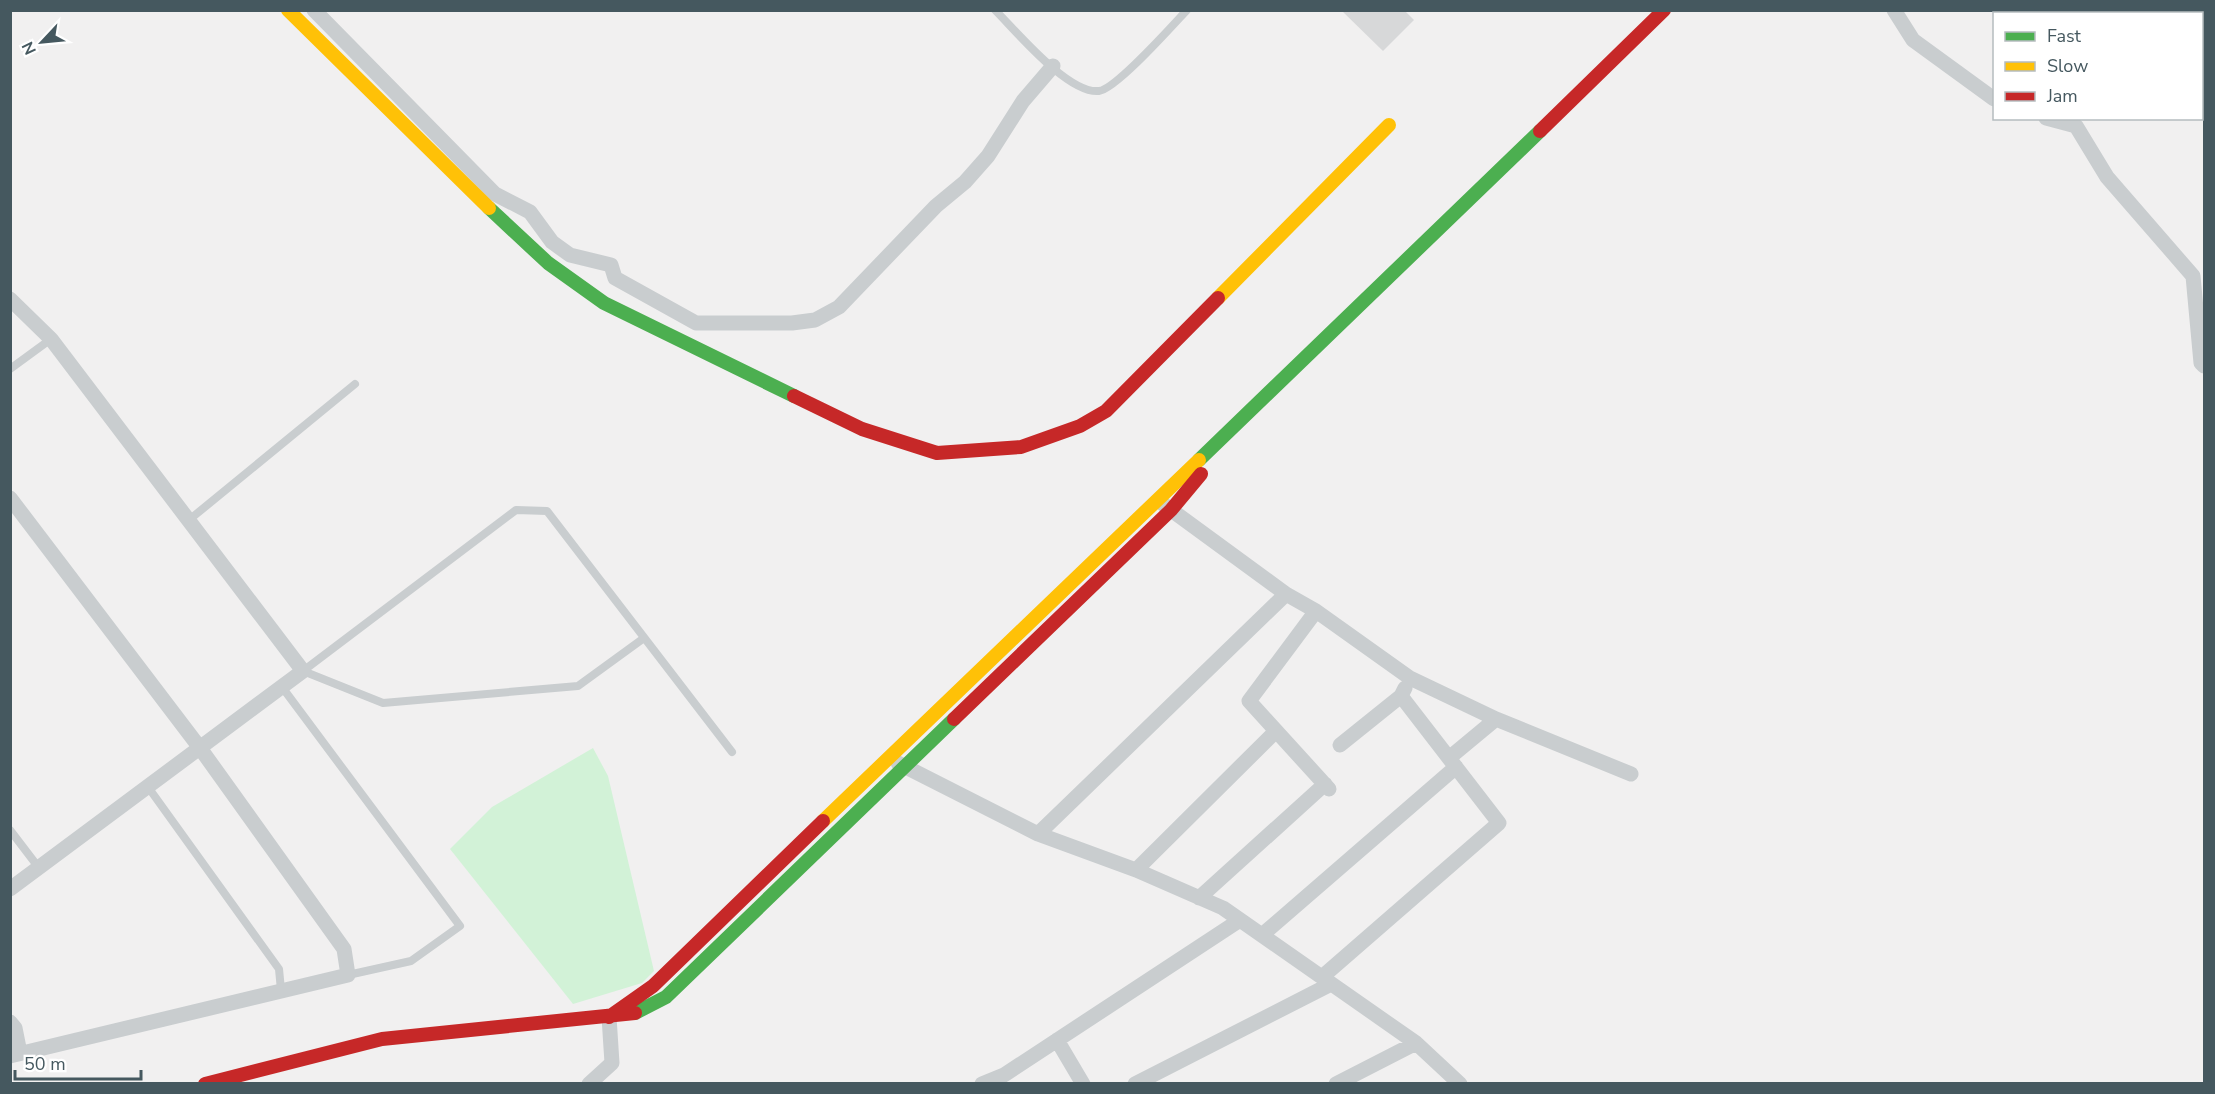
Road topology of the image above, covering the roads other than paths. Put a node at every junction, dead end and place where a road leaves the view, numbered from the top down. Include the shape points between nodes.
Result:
1 (288, 10) edge
2 (314, 10) edge
3 (995, 10) edge
4 (1187, 10) edge
5 (1664, 10) edge
6 (1894, 10) edge
7 (1053, 66) junction
8 (1993, 98) edge
9 (2054, 120) edge
10 (1389, 125) dead end
11 (10, 299) edge
12 (51, 339) junction
13 (2205, 366) edge
14 (10, 369) edge
15 (355, 384) dead end
16 (1248, 416) junction
17 (10, 498) edge
18 (1157, 499) junction
19 (1171, 510) junction
20 (189, 520) junction
21 (1286, 594) junction
22 (1316, 611) junction
23 (644, 638) junction
24 (303, 671) junction
25 (1410, 678) junction
26 (282, 687) junction
27 (1401, 696) junction
28 (1496, 719) junction
29 (1276, 731) junction
30 (1340, 745) dead end
31 (200, 748) junction
32 (732, 752) dead end
33 (889, 759) junction
34 (1453, 763) junction
35 (905, 766) junction
36 (1631, 774) dead end
37 (148, 787) junction
38 (10, 830) edge
39 (1038, 834) junction
40 (39, 868) junction
41 (1136, 870) junction
42 (10, 889) edge
43 (1199, 898) junction
44 (1240, 920) junction
45 (1262, 935) junction
46 (348, 975) junction
47 (1326, 980) junction
48 (281, 990) junction
49 (609, 1017) junction
50 (10, 1022) edge
51 (1057, 1040) junction
52 (1416, 1043) junction
53 (15, 1055) edge
54 (1007, 1079) edge
55 (1345, 1081) edge
56 (206, 1083) edge
57 (589, 1083) edge
58 (982, 1083) edge
59 (1083, 1083) edge
60 (1135, 1083) edge
61 (1460, 1083) edge

1 - 10 street via 502,221 548,263 604,303 862,429 938,453 1022,447 1080,426 1106,411
2 - 7 street via 495,194 530,212 552,242 570,255 611,265 615,278 696,323 792,323 815,320 839,307 936,206 965,182
3 - 7 lane
4 - 7 lane via 1119,80 1100,91 1083,89
5 - 16 street
6 - 8 street via 1912,40
9 - 13 street via 2076,126 2107,177 2193,276 2201,363
11 - 12 street
12 - 14 lane
12 - 20 street
15 - 20 lane
16 - 18 street
16 - 19 street
17 - 31 street
18 - 19 street
18 - 33 street
19 - 21 street
19 - 35 street
20 - 24 street
21 - 22 street
21 - 39 street
22 - 25 street
22 - 29 street via 1250,701
23 - 24 lane via 578,686 383,703
23 - 24 lane via 546,510 516,510
23 - 32 lane
24 - 26 street
25 - 27 street
25 - 28 street
26 - 31 street
26 - 46 lane via 460,926 411,961
27 - 30 street
27 - 34 street
28 - 34 street
28 - 36 street
29 - 41 street
29 - 43 street via 1327,786
31 - 37 street
31 - 46 street via 344,950
33 - 35 street
33 - 49 street via 653,986
34 - 45 street
34 - 47 street via 1499,823
35 - 39 street
35 - 49 street via 666,997 641,1012
37 - 40 street
37 - 48 lane via 279,969
38 - 40 lane
39 - 41 street
40 - 42 street
41 - 43 street
43 - 44 street
44 - 45 street
44 - 51 street
45 - 47 street
46 - 48 street
47 - 52 street
47 - 60 street
48 - 53 street
49 - 56 street via 382,1040
49 - 57 street via 612,1063
50 - 53 street via 15,1028
51 - 54 street
51 - 59 street
52 - 55 street
52 - 61 street
54 - 58 street

